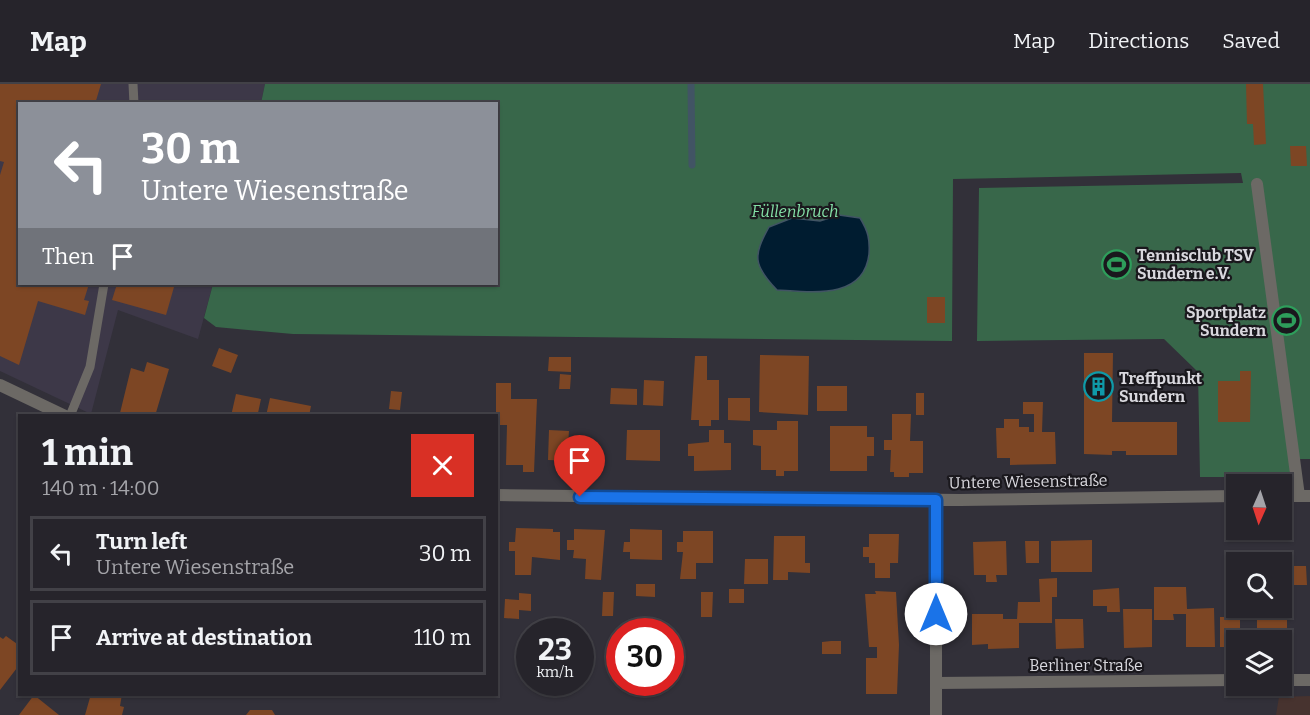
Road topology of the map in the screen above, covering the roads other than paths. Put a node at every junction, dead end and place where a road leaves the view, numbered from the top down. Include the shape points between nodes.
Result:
1 (133, 84) edge
2 (134, 102) edge
3 (1257, 184) dead end
4 (104, 285) edge
5 (0, 385) edge
6 (61, 414) edge
7 (71, 414) edge
8 (498, 495) edge
9 (1226, 496) edge
10 (1305, 496) edge
11 (936, 500) junction
12 (1226, 680) edge
13 (1292, 680) edge
14 (1310, 680) edge
15 (936, 683) junction
16 (936, 715) edge

1 - 2 lane
3 - 10 street
4 - 7 lane via 90,367
5 - 6 street
8 - 11 street, Untere Wiesenstraße
9 - 11 street, Untere Wiesenstraße
11 - 15 street
12 - 15 street, Berliner Straße
13 - 14 street
15 - 16 street

